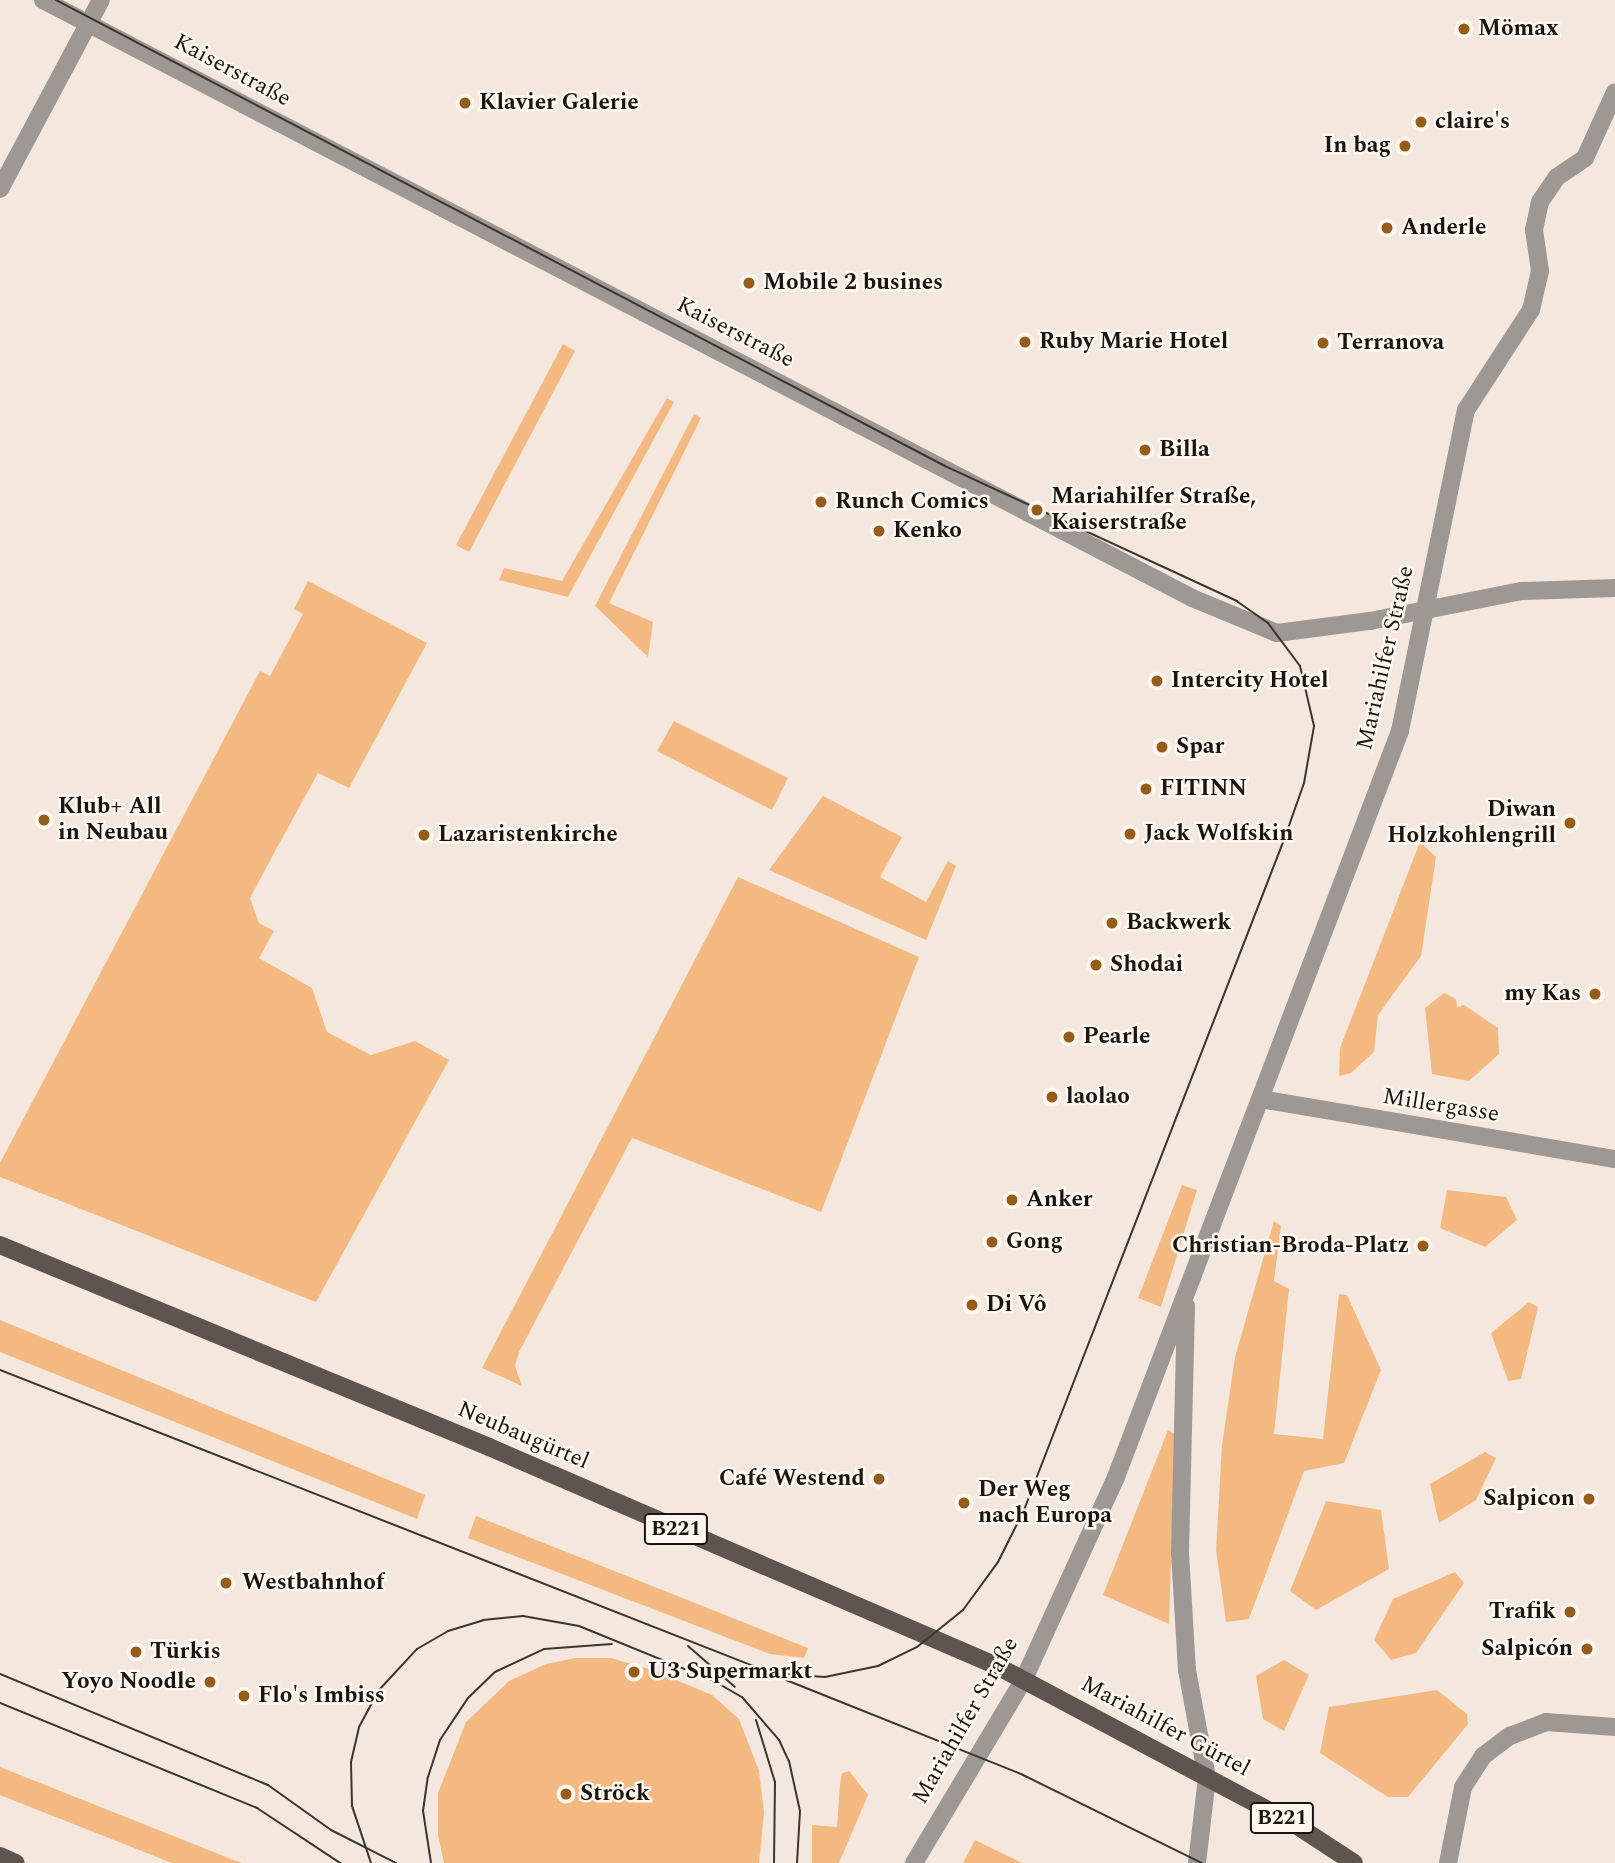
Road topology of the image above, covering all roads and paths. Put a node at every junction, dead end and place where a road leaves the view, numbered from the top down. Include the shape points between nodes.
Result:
1 (43, 0) edge
2 (101, 0) edge
3 (91, 25) junction
4 (1615, 92) edge
5 (0, 189) edge
6 (1615, 588) edge
7 (1422, 609) junction
8 (1260, 1099) junction
9 (1615, 1159) edge
10 (0, 1245) edge
11 (1186, 1293) junction
12 (1024, 1679) junction
13 (1615, 1727) edge
14 (1207, 1778) junction
15 (0, 1856) edge
16 (16, 1863) edge
17 (914, 1863) edge
18 (1197, 1863) edge
19 (1354, 1863) edge
20 (1448, 1863) edge

1 - 3 street, Kaiserstraße
2 - 3 street
3 - 5 street
3 - 7 street, Kaiserstraße via 1192,598 1277,633
4 - 7 street, Mariahilfer Straße via 1585,158 1557,177 1540,202 1534,230 1540,271 1531,310 1465,410
6 - 7 street, Kaiserstraße via 1522,591
7 - 8 street, Mariahilfer Straße via 1400,732
8 - 9 street, Millergasse
8 - 11 street, Mariahilfer Straße
10 - 12 main road, Neubaugürtel / B221 via 476,1442
11 - 12 street, Mariahilfer Straße via 1116,1478
11 - 14 street, Mariahilfer Straße via 1181,1578 1187,1670
12 - 14 main road, Mariahilfer Gürtel / B221
12 - 17 street, Mariahilfer Straße
13 - 20 street via 1546,1722 1510,1736 1483,1756 1462,1787
14 - 18 street, Mariahilfer Straße
14 - 19 main road, Mariahilfer Gürtel / B221
15 - 16 main road

